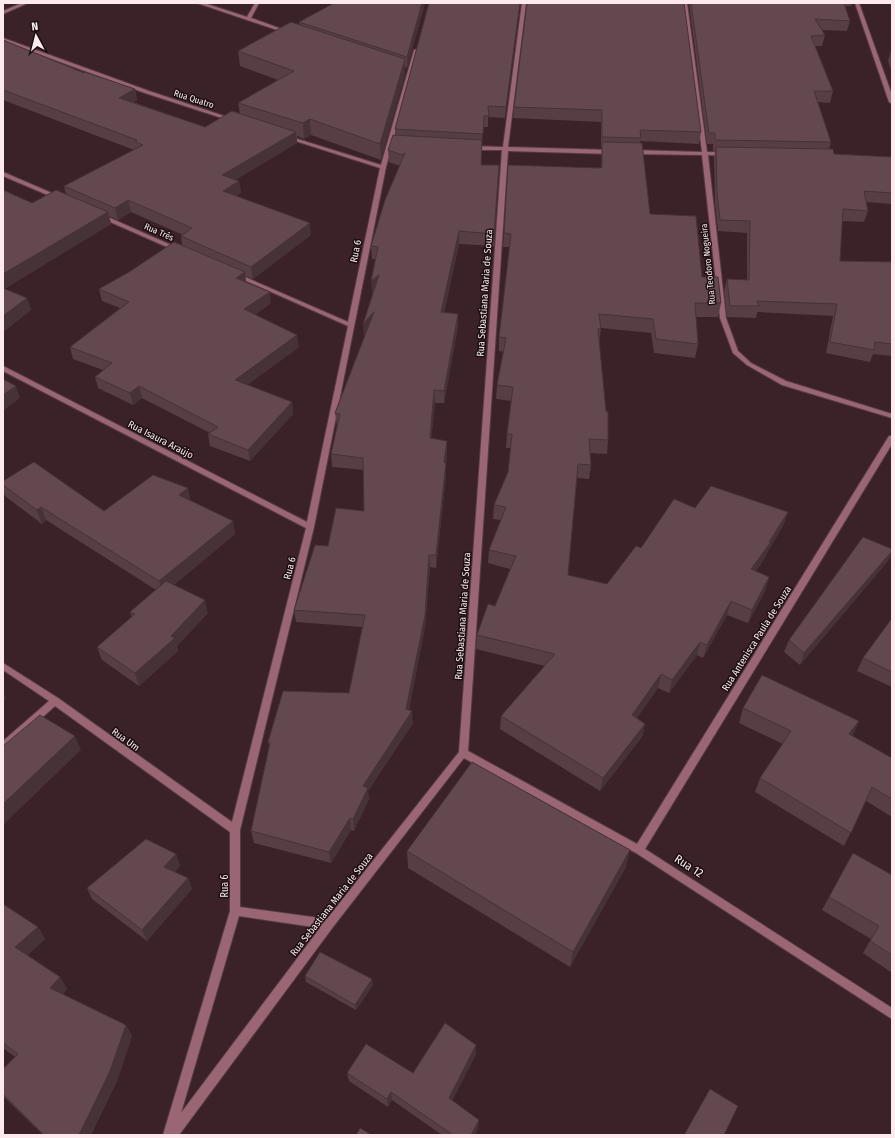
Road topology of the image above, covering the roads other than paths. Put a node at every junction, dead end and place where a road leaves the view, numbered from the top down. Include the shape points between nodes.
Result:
1 (26, 3) edge
2 (199, 3) edge
3 (257, 3) edge
4 (524, 3) edge
5 (686, 3) edge
6 (857, 3) edge
7 (3, 13) edge
8 (248, 19) junction
9 (292, 34) edge
10 (3, 39) edge
11 (419, 42) edge
12 (892, 102) edge
13 (238, 121) edge
14 (284, 136) edge
15 (466, 148) edge
16 (505, 150) junction
17 (621, 152) edge
18 (628, 152) edge
19 (705, 154) junction
20 (729, 154) edge
21 (383, 167) junction
22 (3, 174) edge
23 (68, 202) edge
24 (97, 215) edge
25 (184, 253) edge
26 (228, 272) edge
27 (351, 325) junction
28 (3, 368) edge
29 (892, 416) edge
30 (892, 438) edge
31 (310, 527) junction
32 (3, 666) edge
33 (55, 701) junction
34 (3, 747) edge
35 (463, 753) junction
36 (235, 830) junction
37 (639, 850) junction
38 (235, 911) junction
39 (329, 924) junction
40 (892, 1014) edge
41 (169, 1135) edge
42 (172, 1135) edge

1 - 7 street
2 - 8 street
3 - 8 street
4 - 16 street, Rua Sebastiana Maria de Souza
5 - 19 street, Rua Teodoro Nogueira
6 - 12 street
8 - 9 street
10 - 13 street, Rua Quatro via 147,92
11 - 21 street, Rua 6 via 406,71 393,143
14 - 21 street
15 - 16 street
16 - 17 street
16 - 35 street, Rua Sebastiana Maria de Souza
18 - 19 street
19 - 20 street
19 - 29 street, Rua Teodoro Nogueira via 723,318 735,352 748,364 784,383
21 - 27 street, Rua 6
22 - 23 street
24 - 25 street, Rua Três
26 - 27 street
27 - 31 street, Rua 6
28 - 31 street, Rua Isaura Araújo
30 - 37 street, Rua Antenisca Paula de Souza
31 - 36 street, Rua 6
32 - 33 street, Rua Um
33 - 34 street
33 - 36 street, Rua Um
35 - 37 street, Rua 12
35 - 39 street, Rua Sebastiana Maria de Souza
36 - 38 street, Rua 6
37 - 40 street, Rua 12
38 - 39 street
38 - 41 street, Rua 6
39 - 42 street, Rua Sebastiana Maria de Souza

